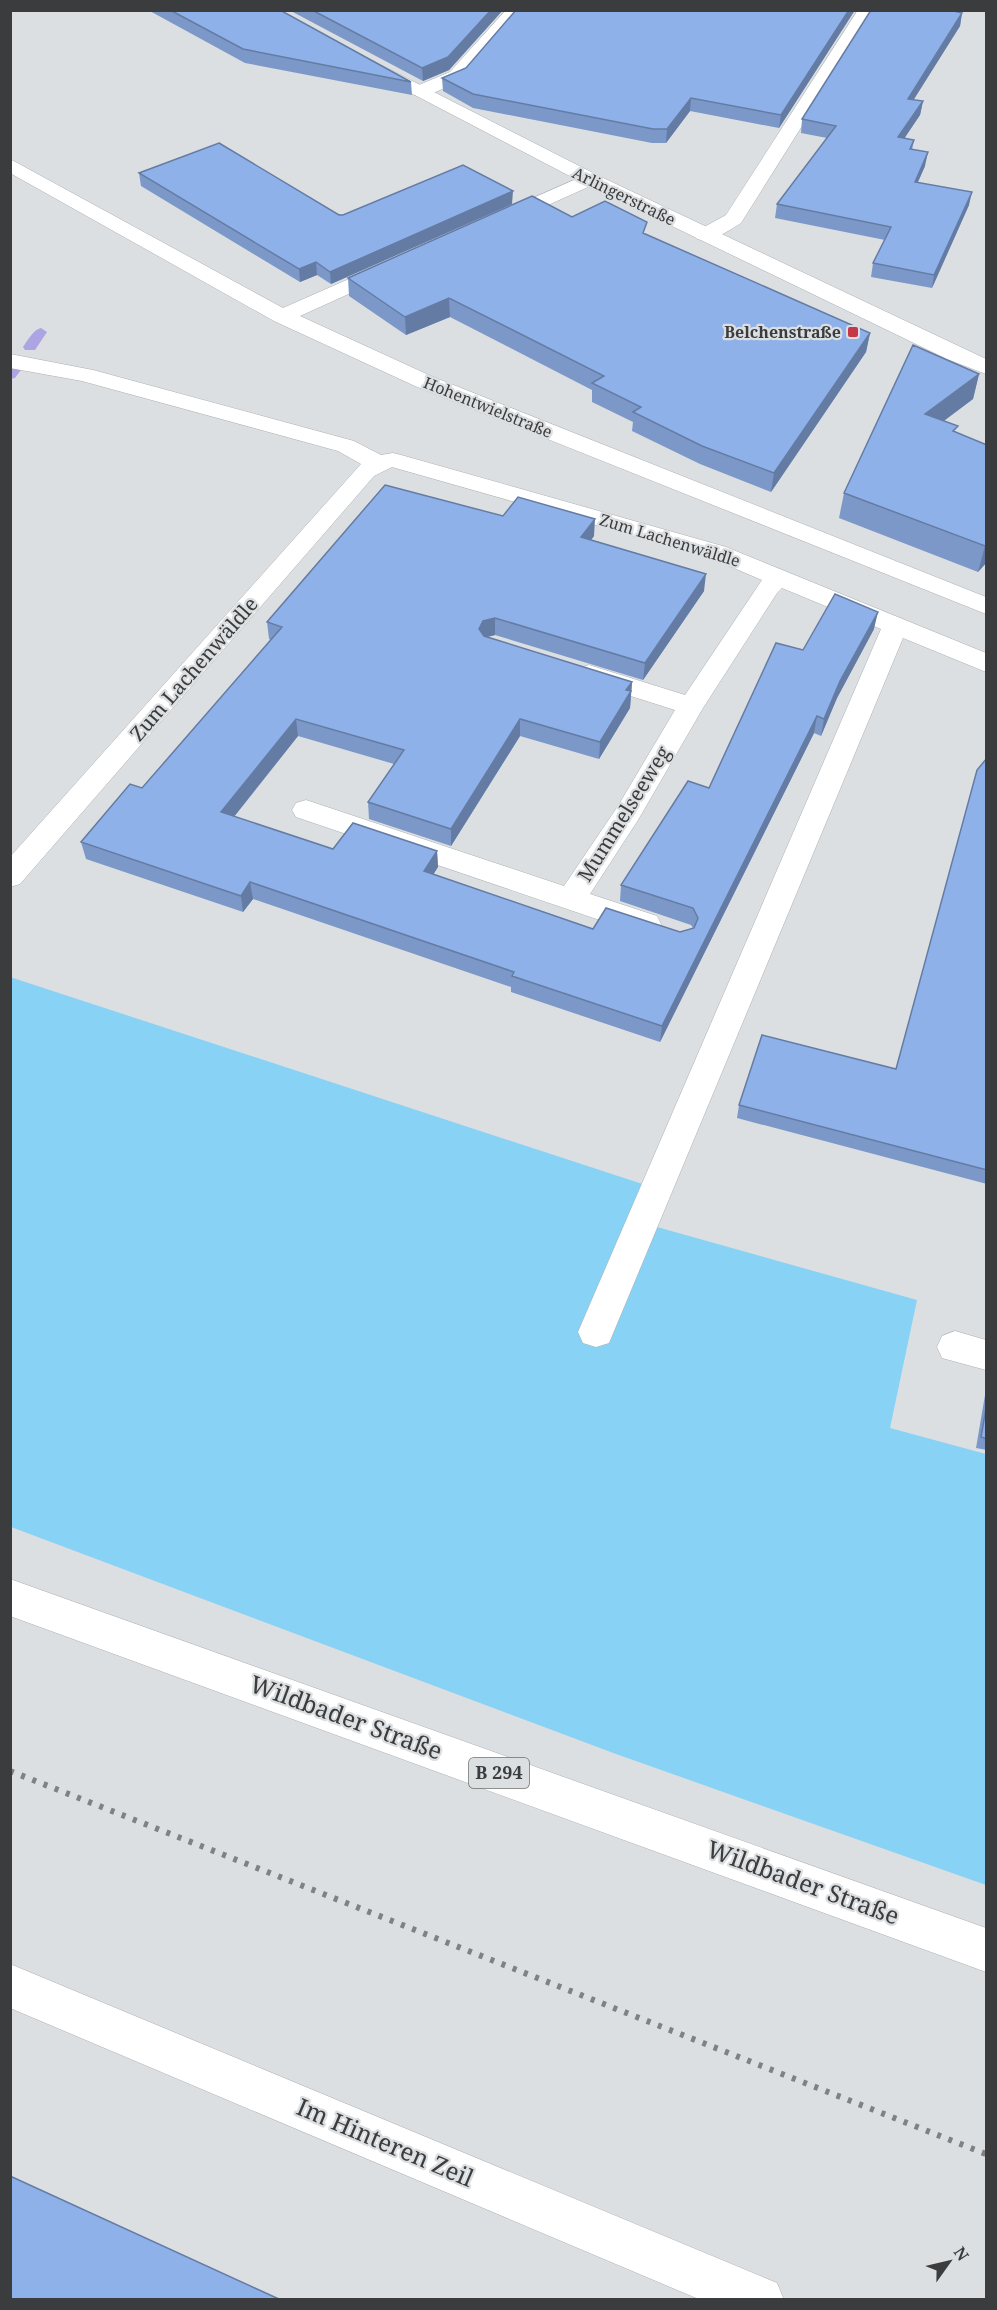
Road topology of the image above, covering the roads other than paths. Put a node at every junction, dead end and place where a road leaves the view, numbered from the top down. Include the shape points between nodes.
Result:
1 (516, 10) edge
2 (867, 10) edge
3 (360, 59) edge
4 (420, 91) junction
5 (10, 165) edge
6 (590, 179) junction
7 (484, 226) edge
8 (704, 235) junction
9 (410, 259) edge
10 (282, 316) junction
11 (10, 361) edge
12 (987, 367) edge
13 (378, 463) junction
14 (778, 577) junction
15 (987, 606) edge
16 (895, 626) junction
17 (987, 663) edge
18 (570, 668) edge
19 (691, 706) junction
20 (306, 810) dead end
21 (10, 877) edge
22 (571, 899) junction
23 (668, 932) edge
24 (596, 1332) dead end
25 (10, 1597) edge
26 (987, 1950) edge
27 (10, 1986) edge
28 (760, 2300) edge

1 - 4 street via 457,76
2 - 8 street via 734,219
3 - 4 street, Arlingerstraße
4 - 6 street, Arlingerstraße
5 - 10 street, Hohentwielstraße
6 - 7 street
6 - 8 street, Arlingerstraße
8 - 12 street, Arlingerstraße
9 - 10 street
10 - 15 street, Hohentwielstraße via 423,381
11 - 13 street, Zum Lachenwäldle via 85,375 346,446
13 - 14 street, Zum Lachenwäldle via 393,460 717,552
13 - 21 street, Zum Lachenwäldle via 366,471
14 - 16 street, Zum Lachenwäldle
14 - 19 street, Mummelseeweg
16 - 17 street, Zum Lachenwäldle
16 - 24 street
18 - 19 street
19 - 22 street, Mummelseeweg
20 - 22 street, Mummelseeweg
22 - 23 street
25 - 26 street, Wildbader Straße / B 294
27 - 28 street, Im Hinteren Zeil

